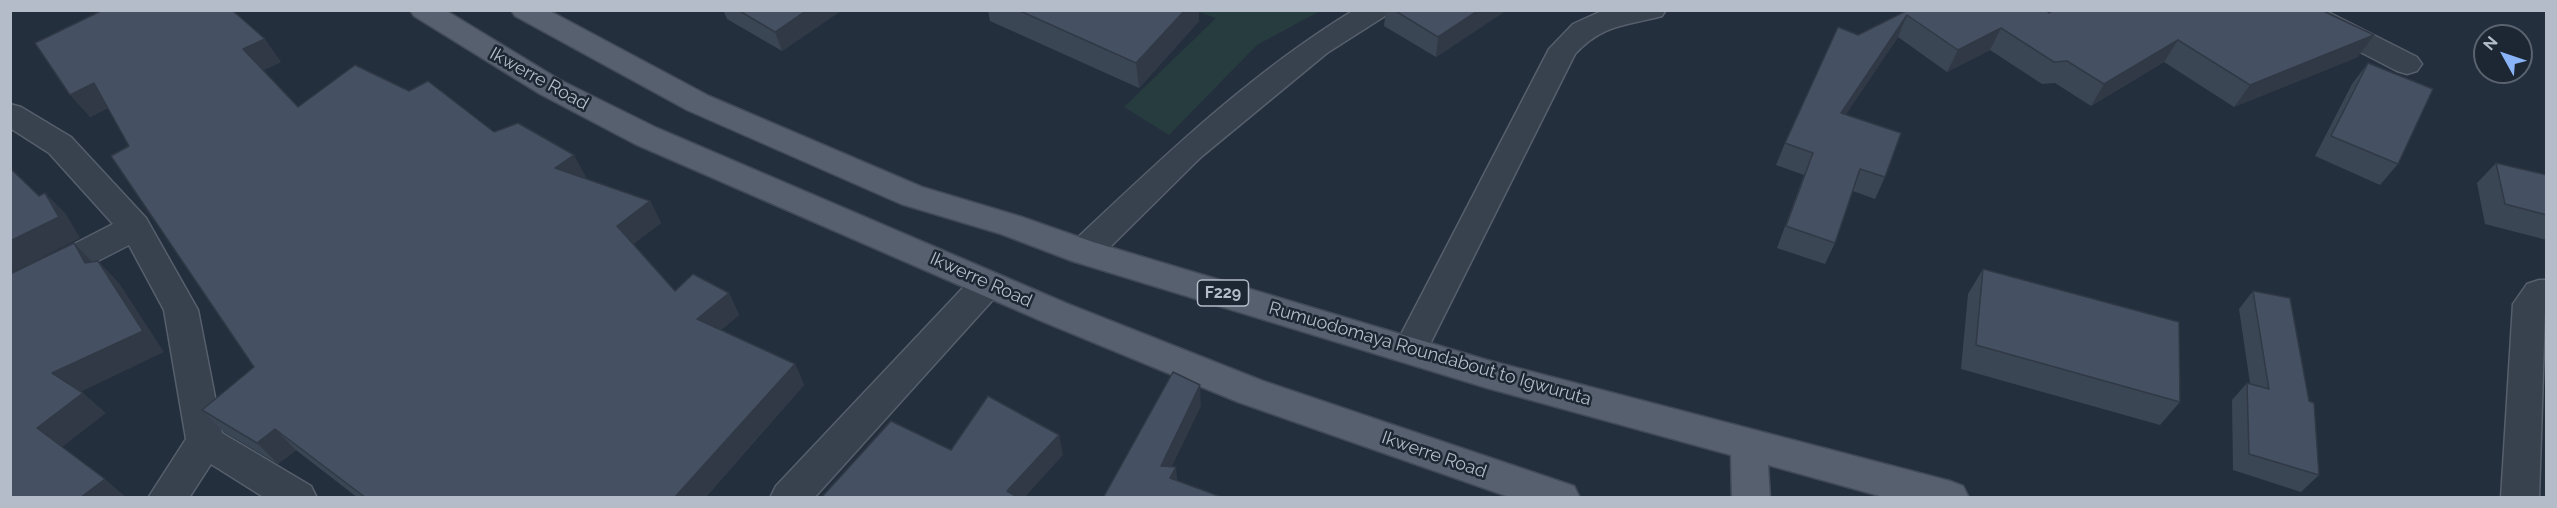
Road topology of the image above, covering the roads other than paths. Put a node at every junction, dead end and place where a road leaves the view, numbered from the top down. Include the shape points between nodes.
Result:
1 (424, 10) edge
2 (525, 10) edge
3 (1375, 10) edge
4 (1652, 10) edge
5 (2301, 10) edge
6 (2407, 64) dead end
7 (10, 114) edge
8 (135, 227) junction
9 (1084, 252) junction
10 (987, 284) junction
11 (10, 293) edge
12 (2547, 293) edge
13 (1410, 351) junction
14 (205, 442) junction
15 (1749, 444) junction
16 (1543, 495) edge
17 (2528, 495) edge
18 (167, 498) edge
19 (298, 498) edge
20 (789, 498) edge
21 (1751, 498) edge
22 (1950, 498) edge

1 - 10 main road, Ikwerre Road via 550,87 646,136
2 - 9 main road, Rumuodomaya Roundabout to Igwuruta / F229 via 698,103 860,174 912,196 1011,225
3 - 9 street via 1317,46 1190,148
4 - 13 street via 1606,18 1579,31 1563,49
5 - 6 street
7 - 8 street via 60,145
8 - 11 street
8 - 14 street via 182,310
9 - 13 main road, Rumuodomaya Roundabout to Igwuruta / F229
10 - 16 main road, Ikwerre Road via 1251,392
10 - 20 street
12 - 17 street via 2539,293 2530,304
13 - 15 main road, Rumuodomaya Roundabout to Igwuruta / F229
14 - 18 street
14 - 19 street
15 - 21 main road
15 - 22 main road, Rumuodomaya Roundabout to Igwuruta / F229

